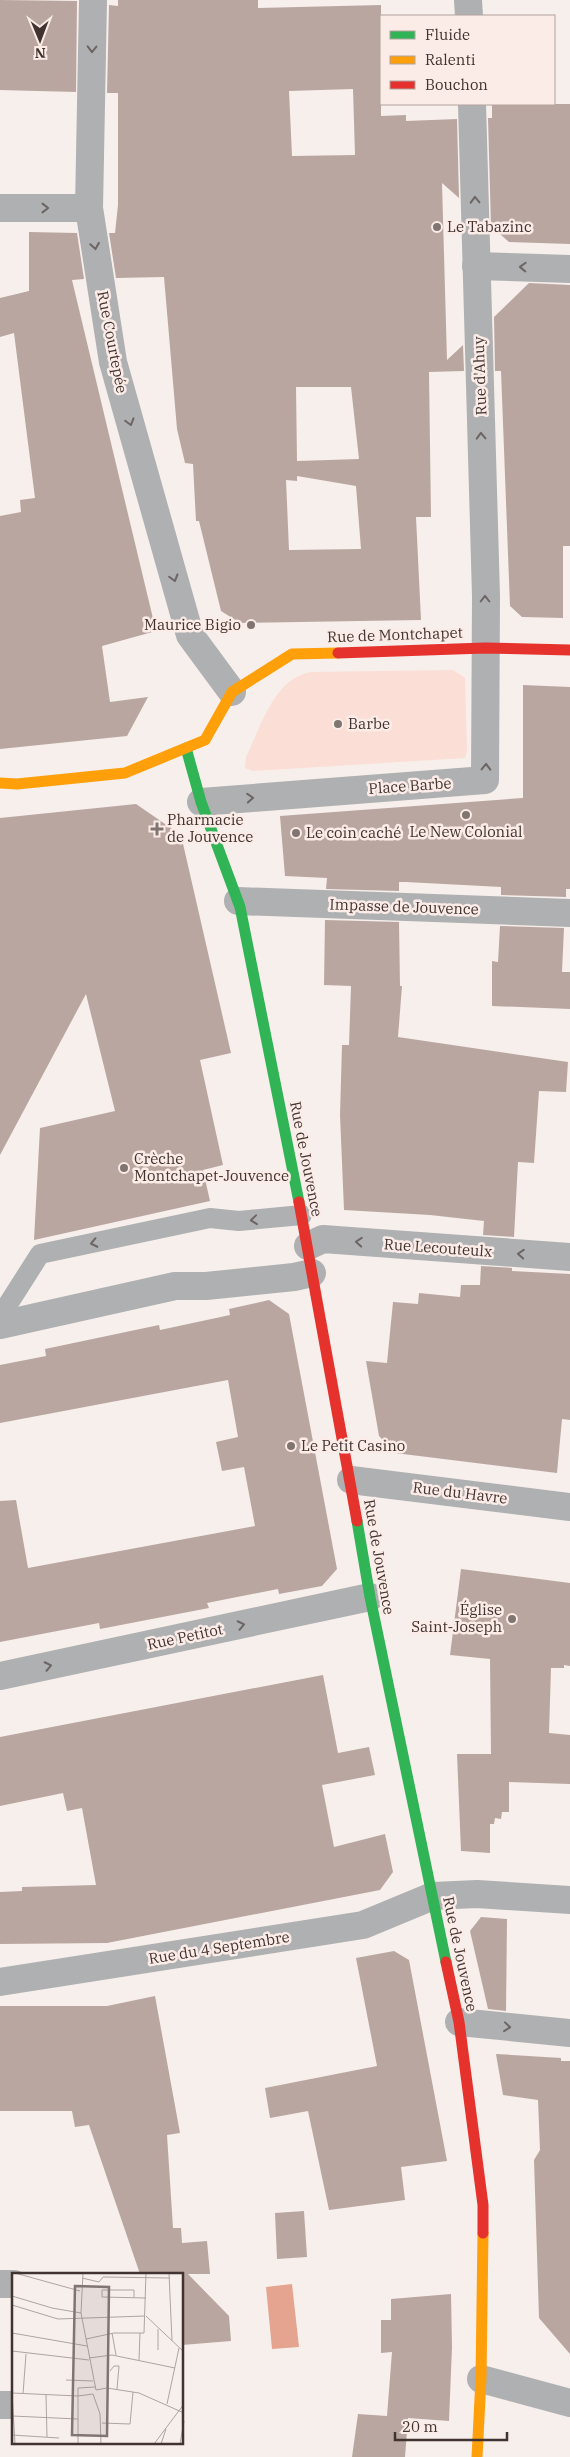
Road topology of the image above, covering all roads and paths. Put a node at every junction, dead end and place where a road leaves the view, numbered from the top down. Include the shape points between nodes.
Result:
1 (94, 0) edge
2 (468, 0) edge
3 (469, 15) edge
4 (472, 105) edge
5 (0, 208) edge
6 (89, 208) junction
7 (476, 266) junction
8 (570, 269) edge
9 (485, 648) junction
10 (570, 650) edge
11 (232, 692) junction
12 (186, 748) junction
13 (0, 783) edge
14 (201, 802) junction
15 (238, 901) junction
16 (570, 912) edge
17 (302, 1215) junction
18 (308, 1246) junction
19 (570, 1257) edge
20 (312, 1273) junction
21 (0, 1317) edge
22 (0, 1325) edge
23 (351, 1480) junction
24 (570, 1506) edge
25 (370, 1597) junction
26 (0, 1676) edge
27 (432, 1896) junction
28 (570, 1900) edge
29 (0, 1982) edge
30 (459, 2022) junction
31 (570, 2033) edge
32 (481, 2380) junction
33 (570, 2403) edge
34 (477, 2457) edge

1 -> 6 street, Rue Courtepée
2 - 3 street
7 -> 4 street, Rue d'Ahuy
5 -> 6 street
6 -> 11 street, Rue Courtepée via 113,362 190,635
8 -> 7 street
9 -> 7 street, Rue d'Ahuy
9 - 10 street, Rue de Montchapet
9 - 11 street, Rue de Montchapet via 292,654
14 -> 9 street, Place Barbe via 486,780
11 - 12 street via 204,740
12 - 13 street via 125,773
12 - 14 street, Rue de Jouvence
14 - 15 street, Rue de Jouvence
15 - 16 street, Impasse de Jouvence
15 - 17 street, Rue de Jouvence
17 - 18 street, Rue de Jouvence
17 -> 21 lane via 239,1221 210,1218 40,1254
19 -> 18 street, Rue Lecouteulx via 323,1239
18 - 20 street, Rue de Jouvence
20 - 22 street via 206,1286 175,1286
20 - 23 street, Rue de Jouvence
23 - 24 street, Rue du Havre
23 - 25 street, Rue de Jouvence
26 -> 25 street, Rue Petitot
25 - 27 street, Rue de Jouvence
27 - 28 street via 477,1894
27 - 29 street, Rue du 4 Septembre via 363,1925
27 - 30 street, Rue de Jouvence
30 -> 31 street
30 - 32 street, Rue de Jouvence via 483,2205
32 - 33 street
32 - 34 street, Rue de Jouvence

